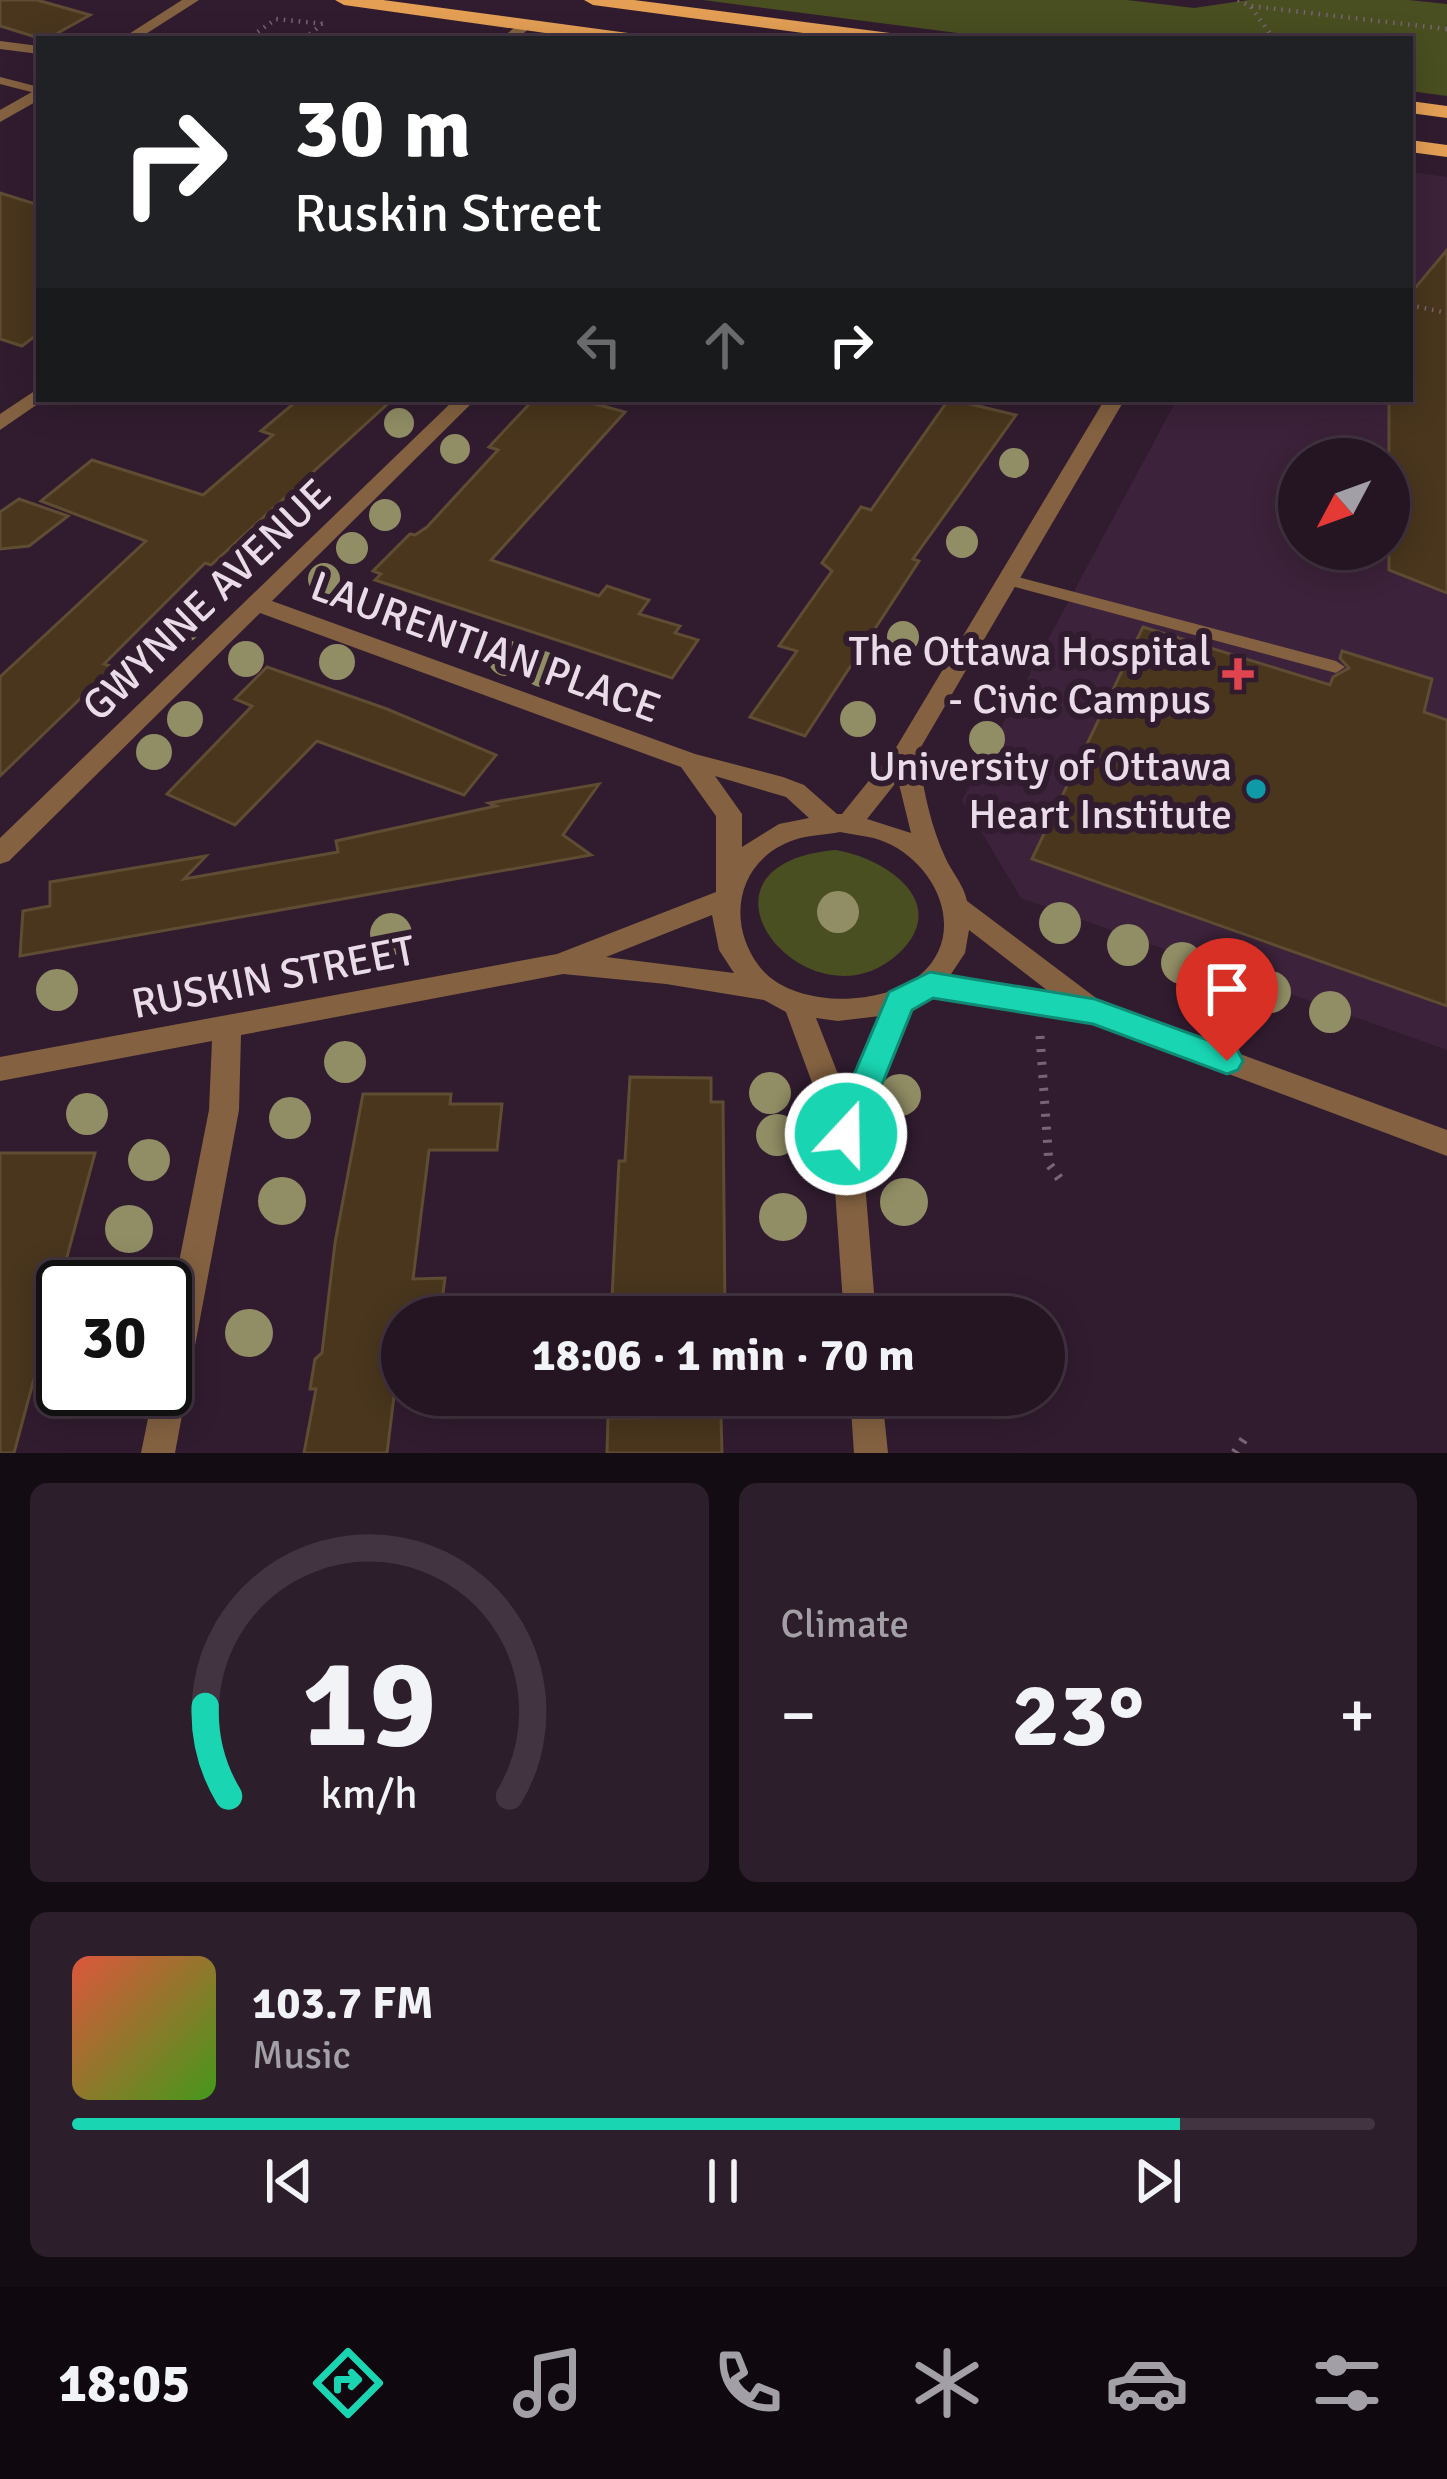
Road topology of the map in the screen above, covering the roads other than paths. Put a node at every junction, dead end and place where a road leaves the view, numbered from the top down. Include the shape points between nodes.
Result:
1 (192, 0) edge
2 (344, 0) edge
3 (593, 0) edge
4 (656, 4) edge
5 (526, 25) junction
6 (133, 36) edge
7 (512, 36) edge
8 (606, 36) edge
9 (870, 36) edge
10 (0, 45) edge
11 (36, 50) edge
12 (0, 80) edge
13 (36, 91) edge
14 (36, 94) edge
15 (1413, 107) edge
16 (1447, 112) edge
17 (0, 117) edge
18 (1413, 146) edge
19 (1447, 151) edge
20 (36, 396) edge
21 (463, 402) edge
22 (1113, 402) edge
23 (0, 424) edge
24 (1010, 580) junction
25 (256, 604) junction
26 (1336, 667) dead end
27 (906, 752) junction
28 (689, 760) junction
29 (840, 823) junction
30 (0, 854) edge
31 (933, 860) junction
32 (726, 889) junction
33 (961, 910) junction
34 (560, 964) junction
35 (930, 985) junction
36 (783, 996) junction
37 (900, 1001) junction
38 (1095, 1012) junction
39 (227, 1029) junction
40 (0, 1069) edge
41 (846, 1134) junction
42 (1447, 1143) edge
43 (858, 1296) edge
44 (868, 1416) edge
45 (158, 1453) edge
46 (871, 1453) edge

1 - 6 street
2 - 5 main road
3 - 4 main road
4 - 9 main road
5 - 7 street
5 - 8 main road
10 - 11 street
12 - 13 lane
14 - 17 street
15 - 16 main road
18 - 19 main road
20 - 23 street
21 - 25 street, GWYNNE AVENUE
22 - 24 street
24 - 26 lane
24 - 27 street
25 - 28 street, LAURENTIAN PLACE
25 - 30 street, GWYNNE AVENUE
27 - 29 street
27 - 31 street
28 - 29 street, LAURENTIAN PLACE via 795,791
28 - 32 street, LAURENTIAN PLACE via 729,814
29 - 31 street via 895,836
29 - 32 street via 770,838 746,856
31 - 33 street
32 - 34 street, RUSKIN STREET
32 - 36 street via 722,924 730,949
33 - 35 street via 956,950
33 - 38 street
34 - 36 street, RUSKIN STREET via 667,973
34 - 39 street, RUSKIN STREET
35 - 37 street
35 - 38 street
36 - 37 street via 849,1010
36 - 41 street
37 - 41 street
38 - 42 street
39 - 40 street, RUSKIN STREET
39 - 45 street via 224,1110
41 - 43 street
44 - 46 street

